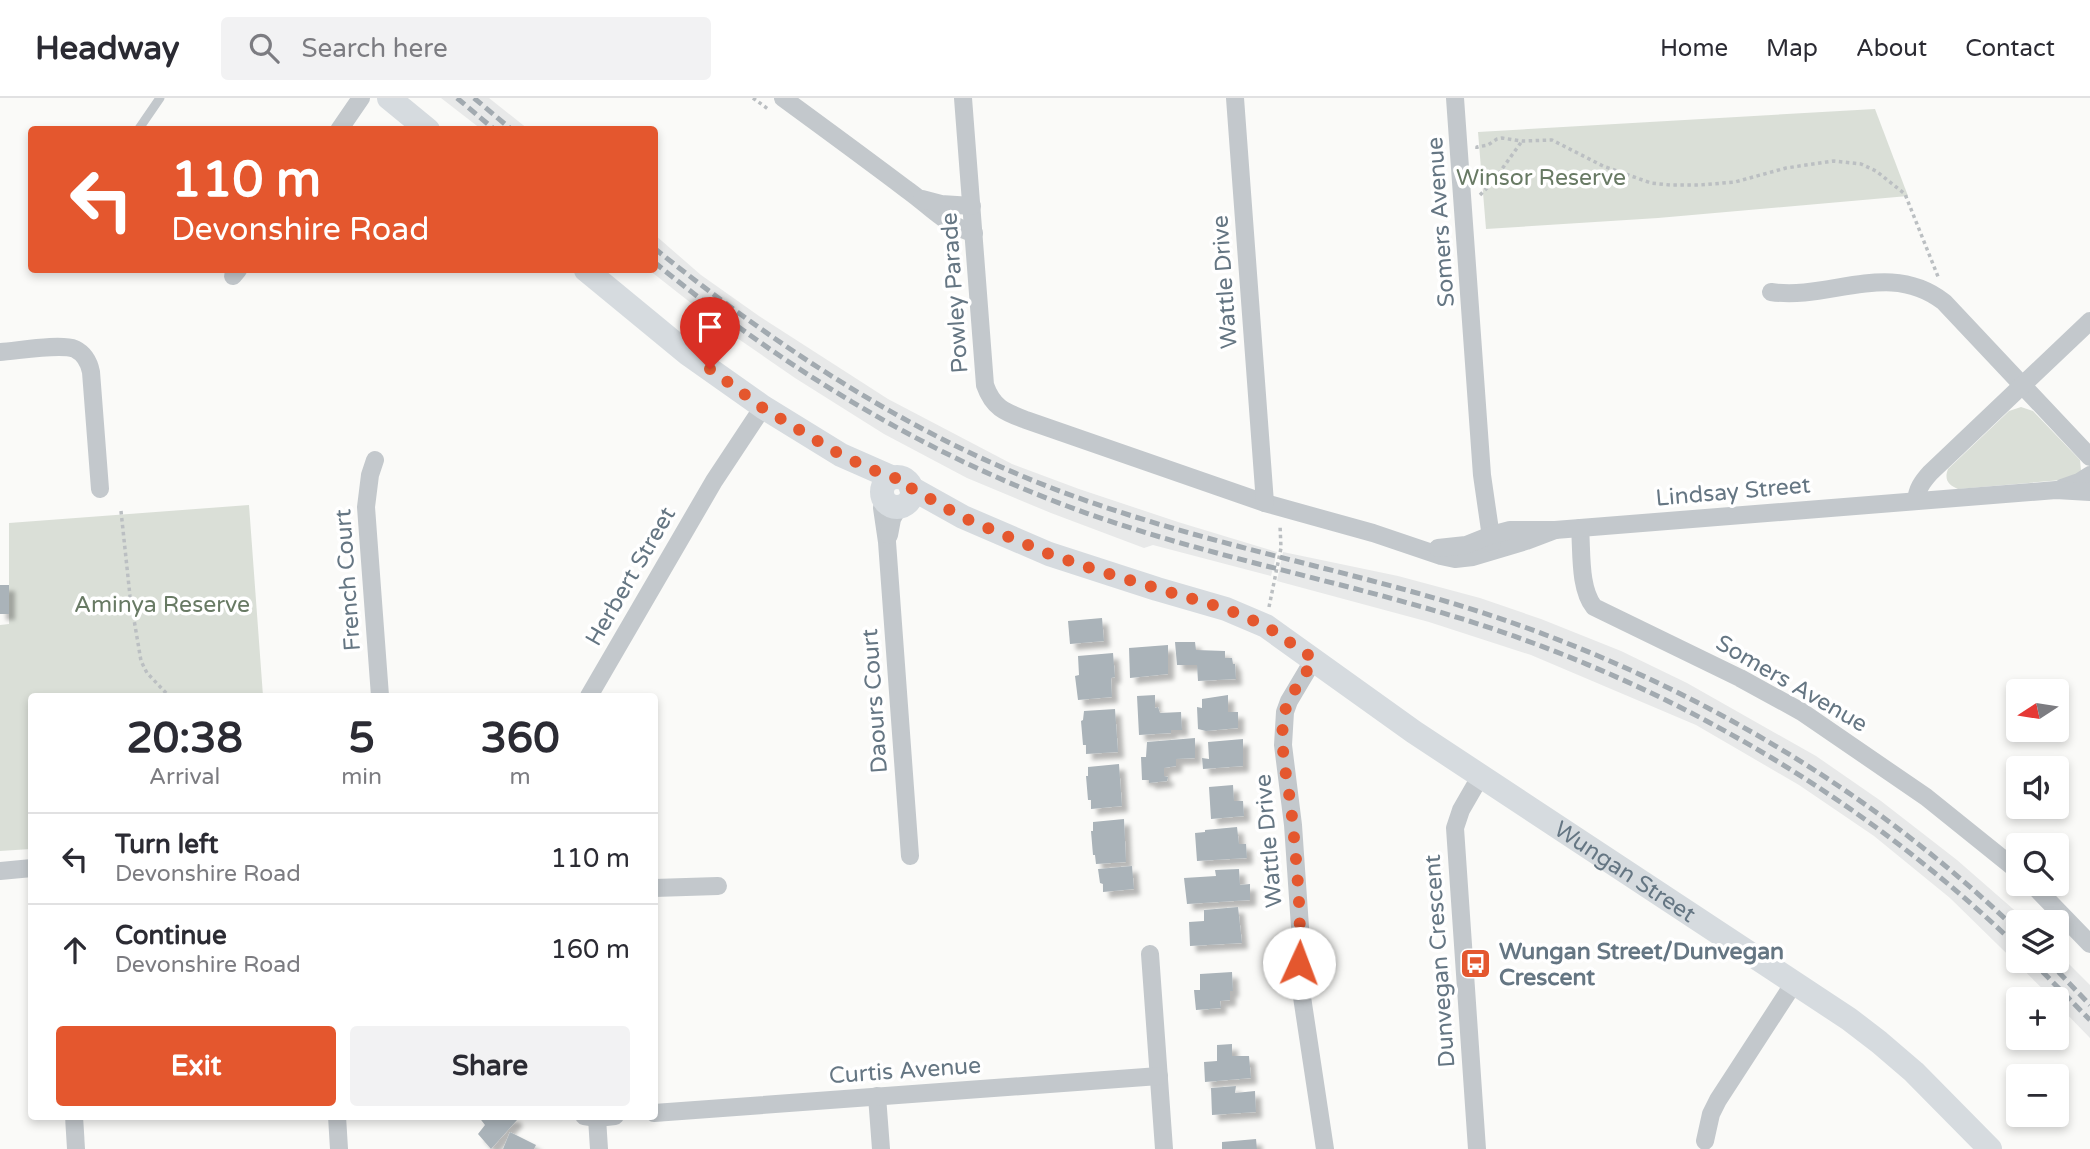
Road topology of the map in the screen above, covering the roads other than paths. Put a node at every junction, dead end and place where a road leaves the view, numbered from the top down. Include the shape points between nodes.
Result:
1 (160, 98) edge
2 (361, 98) edge
3 (389, 98) edge
4 (783, 98) edge
5 (963, 98) edge
6 (1235, 98) edge
7 (1455, 98) edge
8 (141, 126) edge
9 (342, 126) edge
10 (423, 126) edge
11 (918, 198) junction
12 (972, 206) junction
13 (974, 233) junction
14 (589, 273) edge
15 (1771, 292) dead end
16 (2090, 321) edge
17 (0, 352) edge
18 (2022, 386) junction
19 (758, 404) junction
20 (2090, 457) edge
21 (375, 460) dead end
22 (2090, 475) edge
23 (100, 489) dead end
24 (2056, 490) junction
25 (2090, 492) edge
26 (895, 495) junction
27 (1916, 501) junction
28 (1273, 506) junction
29 (1580, 528) junction
30 (1492, 543) junction
31 (1314, 659) junction
32 (380, 693) edge
33 (591, 693) edge
34 (1480, 777) junction
35 (910, 856) dead end
36 (2006, 861) edge
37 (28, 868) edge
38 (0, 871) edge
39 (718, 886) dead end
40 (658, 888) edge
41 (2044, 896) edge
42 (2090, 944) edge
43 (1150, 954) dead end
44 (1794, 983) junction
45 (1159, 1076) junction
46 (877, 1096) junction
47 (658, 1114) edge
48 (74, 1120) edge
49 (337, 1120) edge
50 (591, 1120) edge
51 (1961, 1121) junction
52 (1705, 1141) dead end
53 (76, 1149) edge
54 (339, 1149) edge
55 (599, 1149) edge
56 (881, 1149) edge
57 (1164, 1149) edge
58 (1325, 1149) edge
59 (1477, 1149) edge
60 (1977, 1149) edge
61 (1990, 1149) edge

1 - 8 lane
2 - 9 street
3 - 10 street
4 - 11 street
5 - 12 street, Powley Parade
6 - 28 street, Wattle Drive
7 - 30 street, Somers Avenue via 1482,475
11 - 12 street
11 - 13 street via 942,219
12 - 13 street, Powley Parade
13 - 28 street, Powley Parade via 985,385 993,402 1026,420
14 - 19 street, Wungan Street
15 - 18 street via 1789,294 1864,282 1913,285 1944,302
16 - 18 street
17 - 23 street via 65,347 84,355 91,372
18 - 20 street
18 - 27 street via 1930,473 1916,493
19 - 26 street, Wungan Street
19 - 33 street, Herbert Street
21 - 32 street, French Court via 366,507
22 - 24 street, Lindsay Street
24 - 25 street, Lindsay Street
24 - 27 street, Lindsay Street
26 - 31 street, Wungan Street via 1049,554 1226,609 1266,626
26 - 35 street, Daours Court via 887,542
27 - 29 street, Lindsay Street
28 - 30 street, Lindsay Street via 1455,559 1473,557
29 - 30 street, Lindsay Street
29 - 36 street, Somers Avenue via 1585,586 1594,607 1802,712 1908,785
31 - 34 street, Wungan Street
31 - 58 street, Wattle Drive via 1285,712 1283,745 1293,825 1299,977
34 - 44 street, Wungan Street
34 - 59 street, Dunvegan Crescent via 1455,828
37 - 38 street
39 - 40 street
41 - 42 street
43 - 45 street
44 - 51 street, Wungan Street via 1879,1042
44 - 52 street via 1718,1100
45 - 46 street, Curtis Avenue
45 - 57 street
46 - 47 street, Curtis Avenue
46 - 56 street
48 - 53 street
49 - 54 street
50 - 55 street
51 - 60 street, Wungan Street
51 - 61 street, Wungan Street

